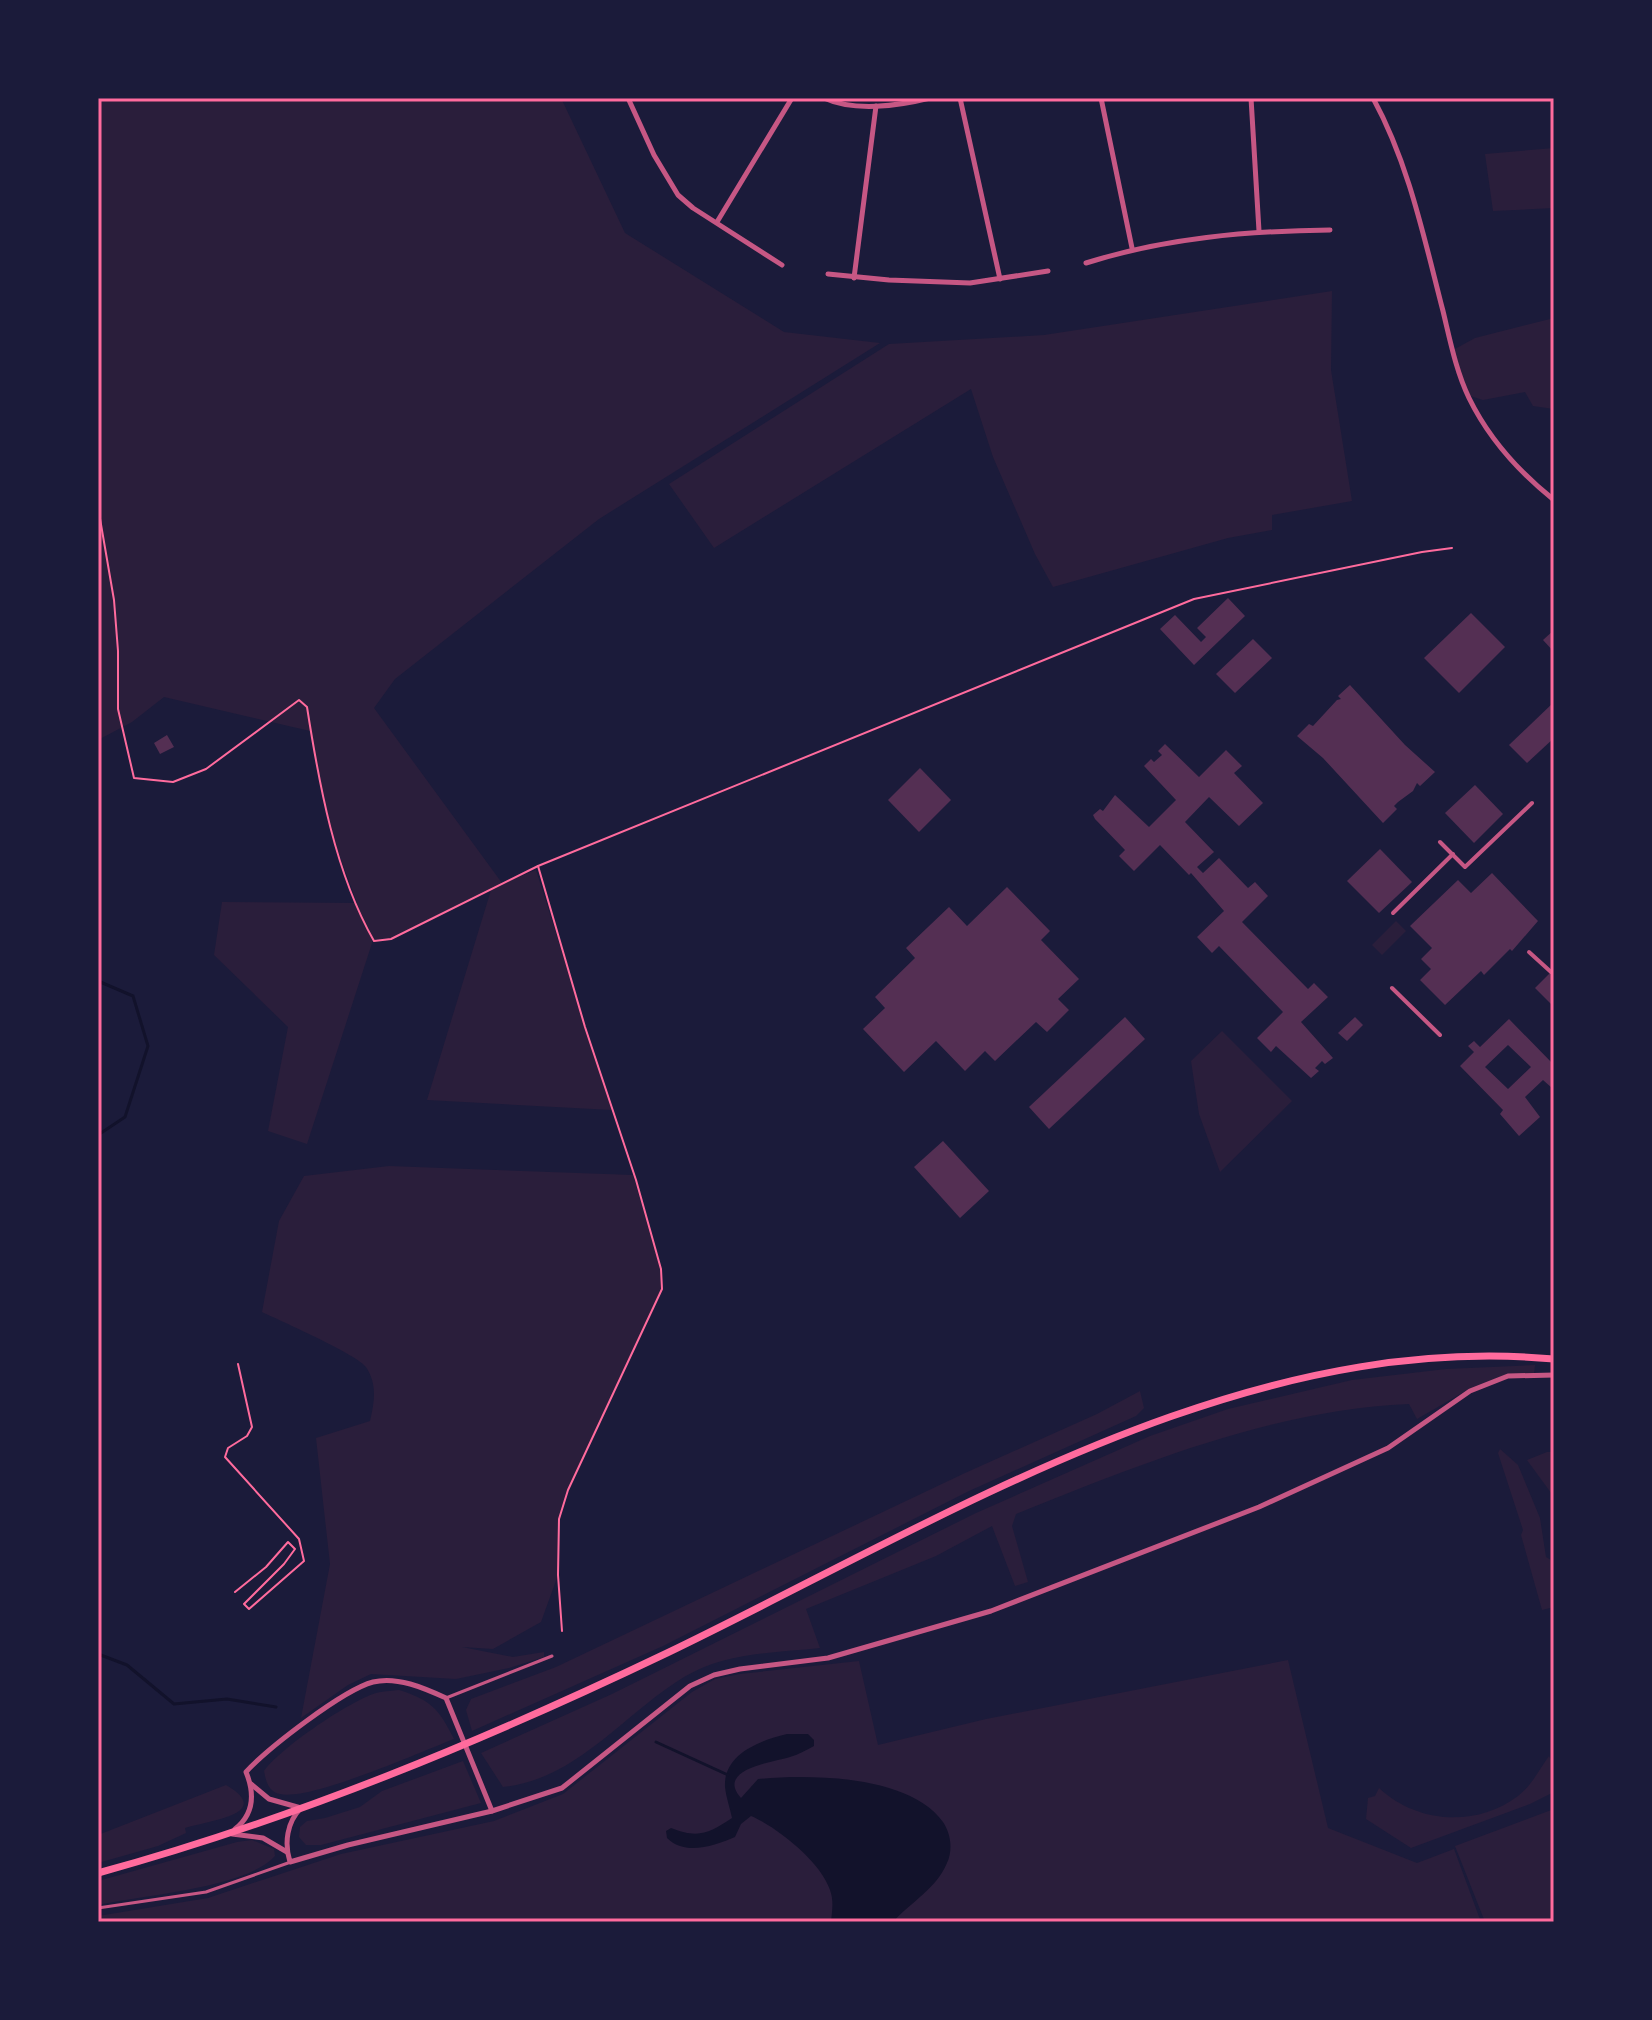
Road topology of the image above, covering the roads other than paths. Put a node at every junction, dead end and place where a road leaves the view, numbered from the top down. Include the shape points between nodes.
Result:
1 (628, 98) edge
2 (792, 98) edge
3 (871, 98) edge
4 (930, 98) edge
5 (960, 98) edge
6 (1101, 98) edge
7 (1251, 98) edge
8 (1373, 98) edge
9 (827, 99) edge
10 (876, 106) junction
11 (717, 222) junction
12 (1330, 230) dead end
13 (1259, 231) junction
14 (1132, 248) junction
15 (1086, 263) dead end
16 (782, 265) dead end
17 (1048, 271) dead end
18 (828, 274) dead end
19 (854, 278) junction
20 (1000, 279) junction
21 (1554, 500) edge
22 (1532, 803) dead end
23 (1440, 842) dead end
24 (1453, 854) junction
25 (1393, 913) dead end
26 (1529, 952) dead end
27 (1551, 972) dead end
28 (1392, 988) dead end
29 (1440, 1035) dead end
30 (1554, 1359) edge
31 (1554, 1375) edge
32 (552, 1656) dead end
33 (446, 1698) junction
34 (251, 1784) junction
35 (301, 1808) junction
36 (492, 1811) junction
37 (228, 1833) junction
38 (287, 1852) junction
39 (290, 1862) junction
40 (98, 1873) edge
41 (98, 1908) edge

1 - 11 street via 678,195
2 - 11 street
3 - 10 street
4 - 10 street
5 - 20 street
6 - 14 street
7 - 13 street
8 - 21 street via 1407,177 1467,395 1504,452
9 - 10 street
10 - 19 street
11 - 16 street
12 - 13 street
13 - 14 street
14 - 15 street
17 - 20 street
18 - 19 street
19 - 20 street via 970,283
22 - 24 street via 1465,867
23 - 24 street
24 - 25 street
26 - 27 street
28 - 29 street
30 - 35 main road via 1403,1361 1286,1382 1167,1416 1019,1480 488,1736
31 - 36 street via 1508,1376 1470,1391 1388,1448 1259,1507 991,1611 828,1658 714,1675 690,1686 562,1788
32 - 33 lane
33 - 34 street via 398,1682 374,1682 344,1696 261,1755 246,1772
33 - 36 street
34 - 35 street via 269,1799
34 - 37 street via 250,1813
35 - 37 main road
35 - 38 street via 289,1826
36 - 39 street
37 - 38 street via 263,1838
37 - 40 main road
38 - 39 street
39 - 41 lane via 206,1892

